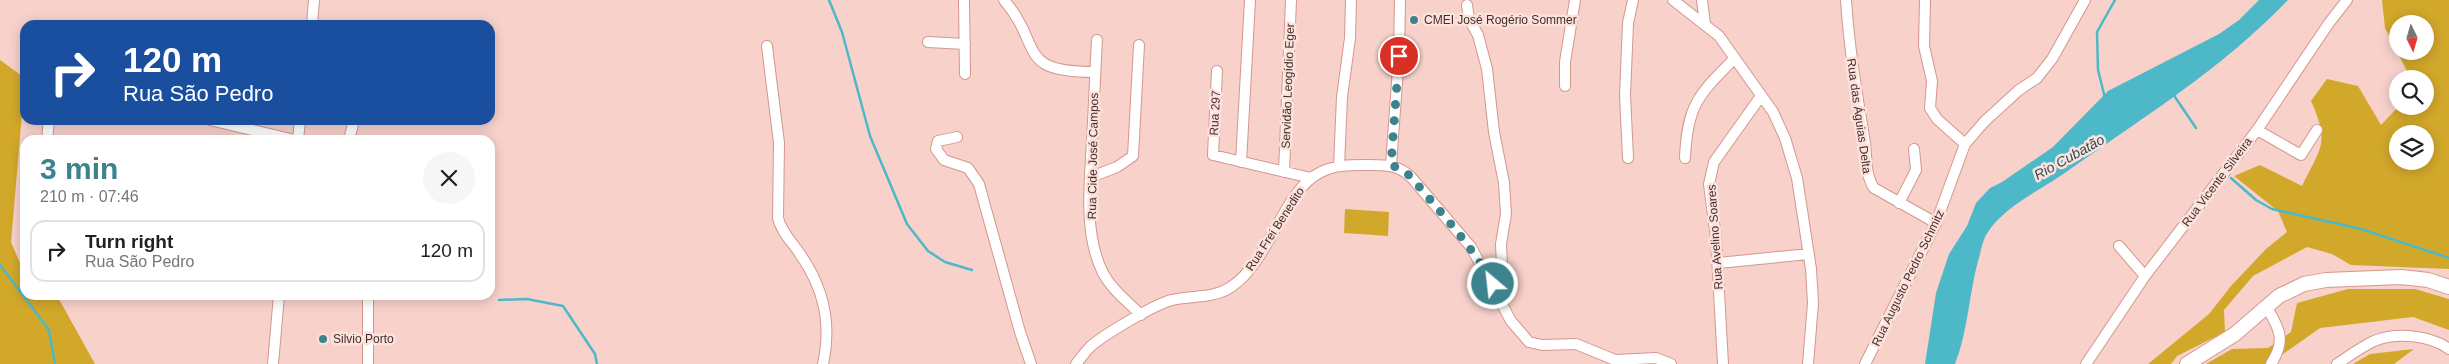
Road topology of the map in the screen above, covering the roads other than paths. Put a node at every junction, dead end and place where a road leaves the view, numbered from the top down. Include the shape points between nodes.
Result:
1 (314, 0) edge
2 (964, 0) edge
3 (1004, 0) edge
4 (1250, 0) edge
5 (1291, 0) edge
6 (1351, 0) edge
7 (1400, 0) edge
8 (1574, 0) edge
9 (1633, 0) edge
10 (1673, 0) edge
11 (1702, 0) edge
12 (1846, 0) edge
13 (1925, 0) edge
14 (2085, 0) edge
15 (2347, 0) edge
16 (1467, 5) dead end
17 (312, 20) edge
18 (1705, 24) junction
19 (1097, 40) dead end
20 (928, 42) dead end
21 (965, 44) junction
22 (1139, 45) dead end
23 (767, 46) dead end
24 (1734, 59) junction
25 (1217, 71) dead end
26 (1096, 72) junction
27 (965, 74) dead end
28 (1565, 86) dead end
29 (1761, 96) junction
30 (232, 125) edge
31 (2257, 130) junction
32 (2317, 130) dead end
33 (275, 135) edge
34 (957, 137) dead end
35 (1965, 144) junction
36 (1914, 149) dead end
37 (1628, 158) dead end
38 (1686, 158) dead end
39 (1241, 162) junction
40 (1391, 165) junction
41 (1339, 166) junction
42 (1284, 172) junction
43 (1091, 176) junction
44 (1311, 178) junction
45 (1900, 203) junction
46 (1936, 223) junction
47 (2119, 246) dead end
48 (1809, 254) junction
49 (1718, 263) junction
50 (2145, 276) junction
51 (2449, 287) edge
52 (1501, 299) junction
53 (279, 300) edge
54 (368, 300) edge
55 (2266, 308) junction
56 (1141, 315) junction
57 (2449, 350) edge
58 (273, 364) edge
59 (368, 364) edge
60 (823, 364) edge
61 (1031, 364) edge
62 (1076, 364) edge
63 (1671, 364) edge
64 (1723, 364) edge
65 (1808, 364) edge
66 (1864, 364) edge
67 (2086, 364) edge
68 (2187, 364) edge
69 (2271, 364) edge
70 (2337, 364) edge

1 - 17 street
2 - 21 street
3 - 26 street via 1042,63 1064,71
4 - 39 street
5 - 42 street, Servidão Leogídio Eger
6 - 41 street
7 - 40 street
8 - 28 street
9 - 37 street via 1628,23 1625,94
10 - 18 street
11 - 18 street
12 - 45 street, Rua das Águias Delta via 1849,52 1868,180 1874,188
13 - 35 street via 1924,46 1932,82 1930,108 1936,119
14 - 35 street, Rua Augusto Pedro Schmitz via 2052,58 2036,78 1985,121
15 - 31 street, Rua Vicente Silveira
16 - 52 street via 1469,20 1478,35 1487,69 1504,183 1506,214 1501,244
18 - 24 street via 1719,36
19 - 26 street, Rua Cide José Campos
20 - 21 street
21 - 27 street
22 - 43 street via 1133,156 1122,165
23 - 60 street via 779,143 778,218 809,268 824,304 828,325
24 - 29 street
24 - 38 street via 1693,105 1687,128
25 - 39 street, Rua 297 via 1213,155
26 - 43 street, Rua Cide José Campos
29 - 48 street via 1783,131 1794,164
29 - 49 street, Rua Avelino Soares via 1717,156 1710,175
30 - 33 street
31 - 32 street via 2301,155
31 - 50 street, Rua Vicente Silveira
34 - 61 street via 943,138 935,145 936,149 944,160 968,168 979,184
35 - 46 street, Rua Augusto Pedro Schmitz
36 - 45 street via 1916,170
39 - 42 street
40 - 41 street, Rua Frei Benedito
40 - 52 street via 1411,177 1471,247
41 - 44 street, Rua Frei Benedito
42 - 44 street
43 - 56 street, Rua Cide José Campos via 1091,221 1099,264 1111,285
44 - 56 street, Rua Frei Benedito via 1299,190 1253,266 1239,281 1219,293 1168,301
45 - 46 street, Rua das Águias Delta
46 - 66 street, Rua Augusto Pedro Schmitz
47 - 50 street
48 - 49 street
48 - 65 street via 1813,303
49 - 64 street, Rua Avelino Soares
50 - 67 street, Rua Vicente Silveira
51 - 55 main road via 2410,277 2326,280 2294,288
52 - 63 street via 1521,335 1533,344 1576,344 1614,360 1650,358
53 - 58 street
54 - 59 street
55 - 68 main road via 2235,334
55 - 69 street via 2280,333 2278,353
56 - 62 street, Rua Frei Benedito via 1090,347
57 - 70 street via 2430,340 2389,338 2365,345

